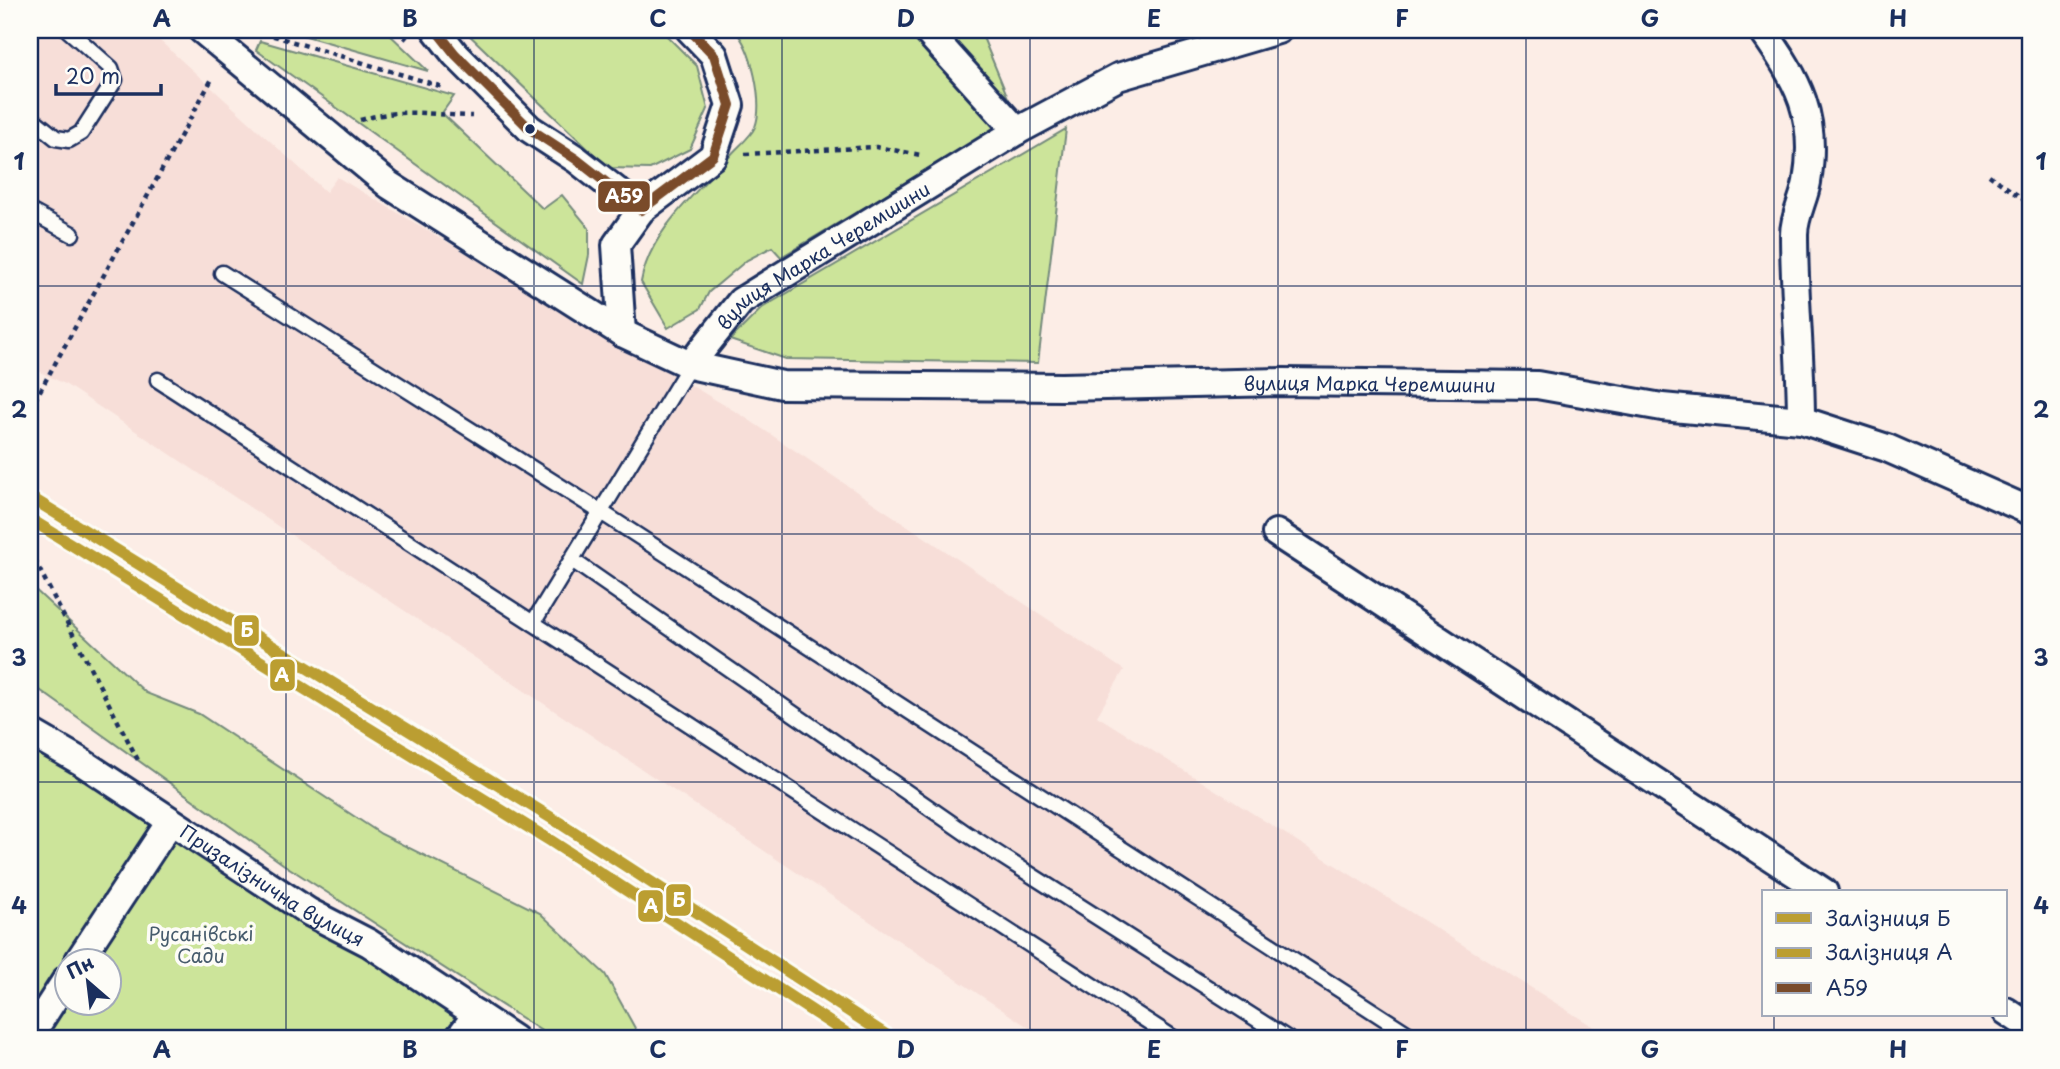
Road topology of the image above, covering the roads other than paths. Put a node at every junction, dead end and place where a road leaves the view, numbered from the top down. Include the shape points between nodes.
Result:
1 (68, 30) edge
2 (202, 30) edge
3 (436, 30) edge
4 (690, 30) edge
5 (926, 30) edge
6 (1278, 30) edge
7 (1762, 30) edge
8 (30, 117) edge
9 (1017, 131) junction
10 (640, 210) junction
11 (30, 212) edge
12 (72, 234) dead end
13 (222, 273) dead end
14 (622, 333) junction
15 (690, 365) junction
16 (158, 380) dead end
17 (1801, 420) junction
18 (601, 512) junction
19 (2030, 512) edge
20 (1276, 533) dead end
21 (572, 560) junction
22 (533, 624) junction
23 (30, 732) edge
24 (170, 822) junction
25 (1821, 890) edge
26 (89, 946) edge
27 (52, 1002) edge
28 (2008, 1012) edge
29 (477, 1014) junction
30 (2030, 1027) edge
31 (30, 1036) edge
32 (458, 1039) edge
33 (514, 1039) edge
34 (1175, 1039) edge
35 (1288, 1039) edge
36 (1416, 1039) edge

1 - 8 lane via 111,68 113,85 81,133 69,140 55,138
2 - 14 street, вулиця Марка Черемшини via 388,185
3 - 10 street via 530,129
4 - 10 street via 714,55 730,105 713,156
5 - 9 street
6 - 9 street, вулиця Марка Черемшини via 1118,77
7 - 17 street via 1791,71 1808,109 1811,156 1794,230
9 - 15 street, вулиця Марка Черемшини via 741,301
10 - 14 street via 616,245
11 - 12 lane
13 - 18 lane
14 - 15 street, вулиця Марка Черемшини
15 - 17 street, вулиця Марка Черемшини via 782,385 1537,385 1662,407
15 - 18 lane
16 - 22 lane
17 - 19 street, вулиця Марка Черемшини via 1887,448
18 - 21 lane
18 - 36 lane
20 - 25 street
21 - 22 lane
21 - 35 lane via 967,834
22 - 34 lane
23 - 24 street, Призалізнична вулиця
24 - 26 street
24 - 29 street, Призалізнична вулиця
27 - 31 street
28 - 30 street
29 - 32 street
29 - 33 street, Призалізнична вулиця

